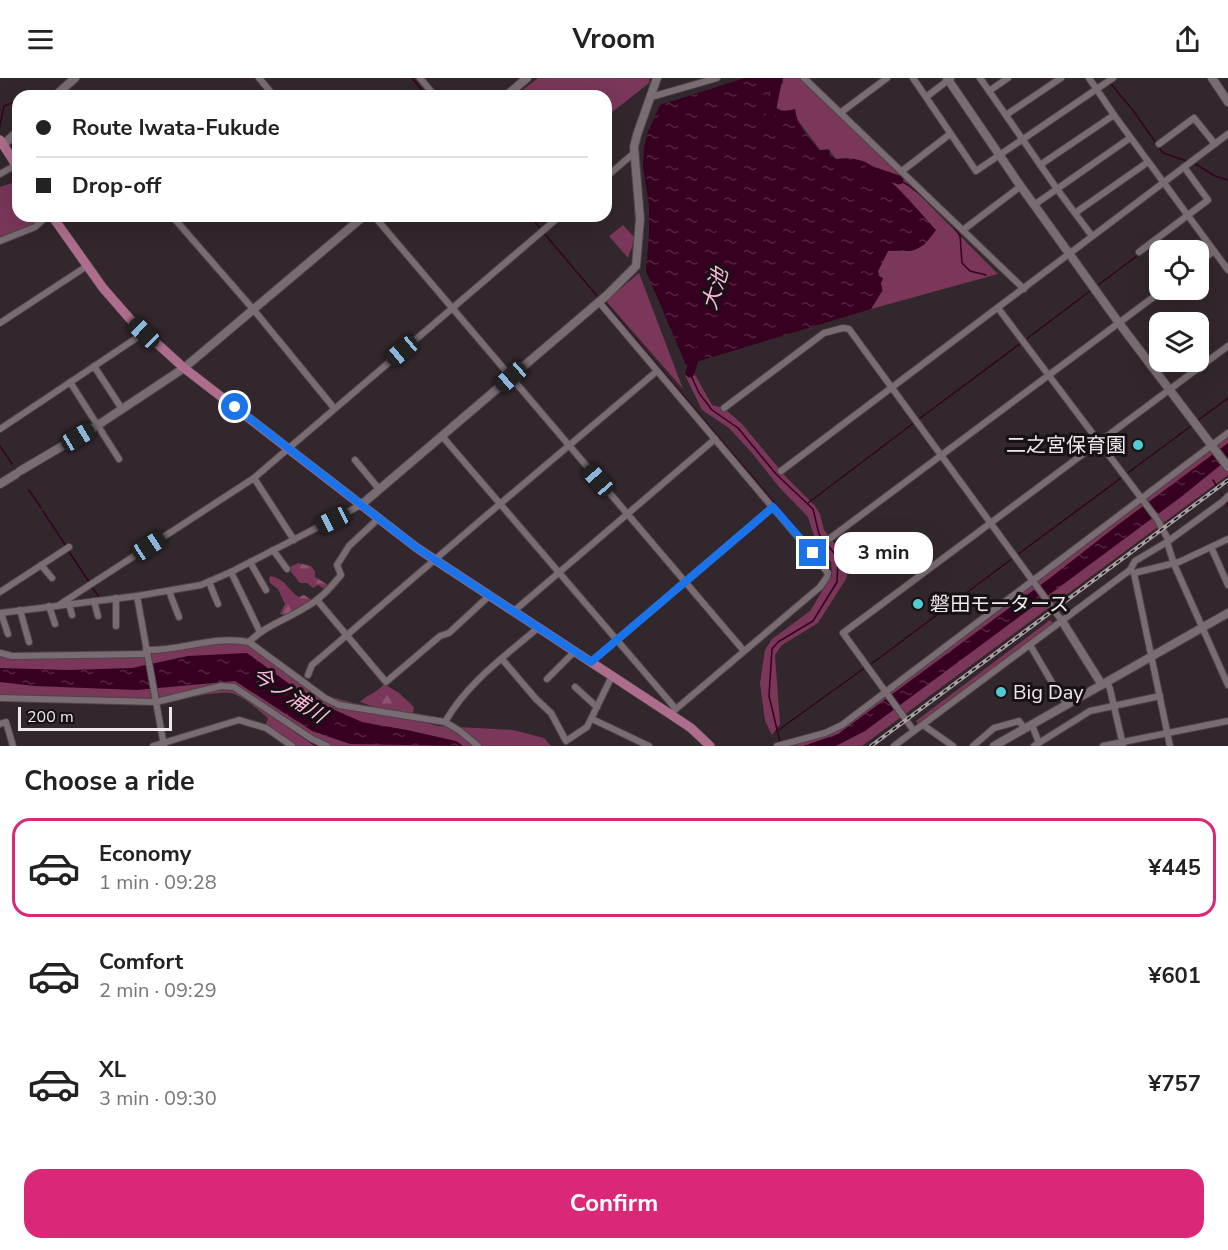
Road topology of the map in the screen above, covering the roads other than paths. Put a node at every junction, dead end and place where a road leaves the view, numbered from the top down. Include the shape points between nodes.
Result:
1 (75, 78) edge
2 (259, 78) edge
3 (420, 78) edge
4 (527, 78) edge
5 (657, 78) edge
6 (717, 78) edge
7 (804, 78) edge
8 (886, 78) edge
9 (913, 78) edge
10 (980, 78) edge
11 (1008, 78) edge
12 (1060, 78) edge
13 (1089, 78) edge
14 (1212, 78) edge
15 (949, 79) edge
16 (1110, 79) edge
17 (65, 90) edge
18 (269, 90) edge
19 (430, 90) edge
20 (513, 90) edge
21 (1097, 90) junction
22 (989, 91) junction
23 (651, 97) junction
24 (926, 97) junction
25 (1228, 102) edge
26 (840, 112) junction
27 (1006, 115) junction
28 (1114, 115) junction
29 (950, 134) junction
30 (1228, 134) edge
31 (1131, 138) junction
32 (1023, 140) junction
33 (2, 143) edge
34 (1159, 144) dead end
35 (1215, 144) junction
36 (634, 153) junction
37 (1000, 156) junction
38 (12, 159) edge
39 (1148, 162) junction
40 (1189, 164) junction
41 (1040, 165) junction
42 (902, 171) junction
43 (612, 172) edge
44 (1163, 183) junction
45 (1021, 186) junction
46 (1057, 189) junction
47 (1034, 205) junction
48 (1075, 213) junction
49 (1188, 216) junction
50 (40, 222) edge
51 (56, 222) edge
52 (177, 222) edge
53 (357, 222) edge
54 (379, 222) edge
55 (553, 222) edge
56 (963, 230) junction
57 (1092, 236) junction
58 (0, 242) edge
59 (1214, 251) junction
60 (1139, 252) dead end
61 (1070, 253) junction
62 (1209, 255) edge
63 (87, 266) junction
64 (1228, 270) edge
65 (1024, 289) junction
66 (1150, 300) edge
67 (598, 303) junction
68 (453, 308) junction
69 (998, 308) junction
70 (253, 309) junction
71 (0, 322) edge
72 (1119, 323) junction
73 (144, 333) junction
74 (1228, 346) edge
75 (94, 366) junction
76 (184, 368) junction
77 (657, 371) junction
78 (1048, 374) junction
79 (511, 377) junction
80 (70, 382) junction
81 (891, 387) junction
82 (1169, 390) junction
83 (334, 408) junction
84 (724, 408) dead end
85 (122, 409) junction
86 (98, 425) junction
87 (0, 429) edge
88 (1228, 434) edge
89 (442, 436) junction
90 (716, 439) junction
91 (1099, 442) junction
92 (569, 446) junction
93 (288, 448) junction
94 (1212, 448) junction
95 (941, 454) junction
96 (119, 459) dead end
97 (355, 460) dead end
98 (1228, 467) edge
99 (781, 471) dead end
100 (254, 478) junction
101 (0, 484) edge
102 (379, 489) junction
103 (1228, 496) edge
104 (1143, 500) junction
105 (501, 503) junction
106 (361, 505) junction
107 (773, 507) junction
108 (628, 514) junction
109 (379, 518) junction
110 (991, 522) junction
111 (828, 538) dead end
112 (1228, 539) edge
113 (294, 540) junction
114 (1168, 542) junction
115 (1211, 547) junction
116 (67, 548) dead end
117 (273, 550) junction
118 (435, 560) junction
119 (249, 562) junction
120 (1174, 564) junction
121 (41, 565) junction
122 (287, 569) dead end
123 (231, 572) junction
124 (559, 572) junction
125 (1132, 572) junction
126 (52, 578) dead end
127 (209, 582) junction
128 (686, 582) junction
129 (1034, 582) junction
130 (1228, 585) edge
131 (266, 590) dead end
132 (169, 591) junction
133 (0, 592) edge
134 (136, 596) junction
135 (490, 596) junction
136 (116, 598) junction
137 (317, 600) junction
138 (94, 601) junction
139 (69, 604) junction
140 (218, 604) dead end
141 (59, 605) junction
142 (49, 606) junction
143 (20, 610) junction
144 (514, 611) junction
145 (1, 613) edge
146 (1228, 613) edge
147 (72, 615) dead end
148 (98, 616) dead end
149 (179, 617) dead end
150 (1062, 621) junction
151 (55, 624) dead end
152 (116, 626) dead end
153 (539, 627) junction
154 (1202, 628) junction
155 (260, 632) junction
156 (8, 634) dead end
157 (347, 635) junction
158 (618, 640) junction
159 (29, 642) dead end
160 (249, 642) junction
161 (1030, 645) junction
162 (575, 651) junction
163 (744, 651) junction
164 (0, 653) edge
165 (147, 654) junction
166 (1152, 656) junction
167 (502, 658) junction
168 (591, 662) junction
169 (1228, 665) edge
170 (1221, 669) junction
171 (308, 675) dead end
172 (612, 676) junction
173 (547, 679) dead end
174 (1104, 684) junction
175 (1228, 685) edge
176 (575, 687) dead end
177 (887, 692) junction
178 (1160, 696) junction
179 (0, 698) edge
180 (155, 699) junction
181 (1068, 705) junction
182 (1114, 706) junction
183 (597, 708) junction
184 (673, 711) junction
185 (592, 719) junction
186 (1228, 721) edge
187 (445, 722) junction
188 (0, 724) edge
189 (923, 725) junction
190 (1029, 727) junction
191 (914, 731) junction
192 (1167, 733) junction
193 (1036, 744) edge
194 (1122, 744) edge
195 (164, 745) edge
196 (780, 745) edge
197 (13, 746) edge
198 (153, 746) edge
199 (292, 746) edge
200 (327, 746) edge
201 (478, 746) edge
202 (649, 746) edge
203 (710, 746) edge
204 (894, 746) edge
205 (953, 746) edge
206 (973, 746) edge
207 (994, 746) edge
208 (1103, 746) edge
209 (1170, 746) edge

1 - 17 street
2 - 18 street
3 - 19 street
4 - 20 street
5 - 23 street
6 - 23 street
7 - 26 street
8 - 26 street
9 - 24 street
10 - 22 street
11 - 22 street
12 - 27 street
13 - 21 street
14 - 25 street
15 - 24 street
15 - 37 street
16 - 21 street
21 - 28 street
21 - 32 street
22 - 27 street
23 - 36 street
24 - 29 street
26 - 42 street
27 - 32 street
28 - 31 street
28 - 41 street
29 - 37 street via 976,171
29 - 42 street
30 - 35 street
31 - 39 street
31 - 46 street
32 - 37 street
32 - 41 street
33 - 38 main road
34 - 35 street via 1194,118
35 - 40 street
36 - 43 street
36 - 67 street via 640,219 636,266
37 - 45 street
39 - 44 street
39 - 48 street
40 - 44 street
40 - 49 street via 1208,200
41 - 46 street
42 - 56 street
44 - 49 street
44 - 57 street
45 - 47 street
45 - 56 street
46 - 47 street
46 - 48 street
47 - 61 street
48 - 57 street
49 - 59 street
49 - 60 street
50 - 58 street
51 - 63 main road
52 - 70 street
53 - 70 street
54 - 68 street
55 - 68 street
56 - 65 street
57 - 61 street
59 - 62 street
59 - 64 street
61 - 65 street
61 - 72 street
63 - 71 street
63 - 73 main road
65 - 69 street
66 - 72 street
67 - 77 street
67 - 79 street
68 - 79 street
68 - 83 street
69 - 78 street
69 - 81 street
70 - 76 street
70 - 83 street
72 - 78 street
72 - 82 street
73 - 75 street
73 - 76 main road
74 - 82 street
75 - 80 street
75 - 85 street
76 - 85 street
76 - 93 main road
77 - 90 street
77 - 92 street
78 - 91 street
78 - 95 street
79 - 89 street
79 - 92 street
80 - 86 street
80 - 87 street
81 - 84 street via 849,329 843,328 824,333
81 - 95 street
81 - 99 street
82 - 91 street
82 - 94 street
83 - 93 street
85 - 86 street
86 - 96 street
86 - 101 street
88 - 94 street
89 - 102 street
89 - 105 street
90 - 107 street
90 - 108 street
91 - 104 street
91 - 110 street
92 - 105 street
92 - 108 street
93 - 100 street
93 - 106 main road
94 - 98 street
94 - 104 street
95 - 110 street
95 - 111 street
97 - 102 street
100 - 113 street
100 - 141 street
102 - 106 street
103 - 114 street
104 - 114 street
104 - 129 street
105 - 118 street
105 - 124 street
106 - 109 main road
106 - 113 street
107 - 128 street
107 - 163 street via 826,568 828,577
108 - 124 street
108 - 128 street
109 - 118 main road
109 - 137 street via 349,546 336,565 341,575
110 - 129 street
110 - 177 street via 843,633
112 - 115 street
113 - 117 street
114 - 120 street
114 - 125 street via 1135,561
115 - 120 street
115 - 130 street
116 - 121 street
117 - 119 street
117 - 122 street
118 - 135 main road
118 - 157 street
119 - 123 street
119 - 131 street
120 - 125 street
120 - 154 street
121 - 126 street
121 - 133 street
123 - 127 street
123 - 155 street
124 - 144 street
124 - 158 street
125 - 150 street
125 - 166 street
127 - 132 street
127 - 140 street
128 - 158 street
128 - 163 street
129 - 150 street
129 - 177 street
132 - 134 street
132 - 149 street
134 - 136 street
134 - 165 street
135 - 144 main road
135 - 157 street via 386,682
136 - 138 street
136 - 152 street
137 - 155 street
137 - 157 street
138 - 139 street
138 - 148 street
139 - 141 street
139 - 147 street
141 - 142 street
142 - 143 street
142 - 151 street
143 - 145 street
143 - 159 street
144 - 153 main road
145 - 156 street
146 - 154 street
150 - 161 street
150 - 174 street
153 - 162 main road
153 - 167 street
154 - 166 street
154 - 170 street
155 - 160 street
157 - 171 street via 312,665
158 - 168 street
158 - 184 street
160 - 165 street via 219,640
160 - 187 street via 339,705
161 - 181 street
161 - 189 street
162 - 168 main road
162 - 173 street
163 - 184 street
164 - 165 street
165 - 180 street
166 - 174 street
166 - 178 street
167 - 185 street via 551,713 566,741
167 - 187 street via 467,690
168 - 172 main road
169 - 170 street
170 - 175 street
172 - 183 street
172 - 184 main road
174 - 181 street
174 - 182 street via 1110,689
176 - 183 street
177 - 191 street
177 - 196 street via 834,729
178 - 182 street
178 - 192 street
179 - 180 street
180 - 195 street
180 - 200 street via 234,687
181 - 190 street
182 - 193 street via 1090,711
182 - 194 street
183 - 185 street
184 - 203 main road
185 - 202 street
186 - 192 street
187 - 201 street
188 - 197 street via 6,722
189 - 191 street
189 - 205 street
190 - 193 street
190 - 206 street via 1019,721 994,728
190 - 207 street
191 - 204 street
192 - 194 street
192 - 209 street
194 - 208 street
195 - 198 street
195 - 199 street via 238,720 266,728

